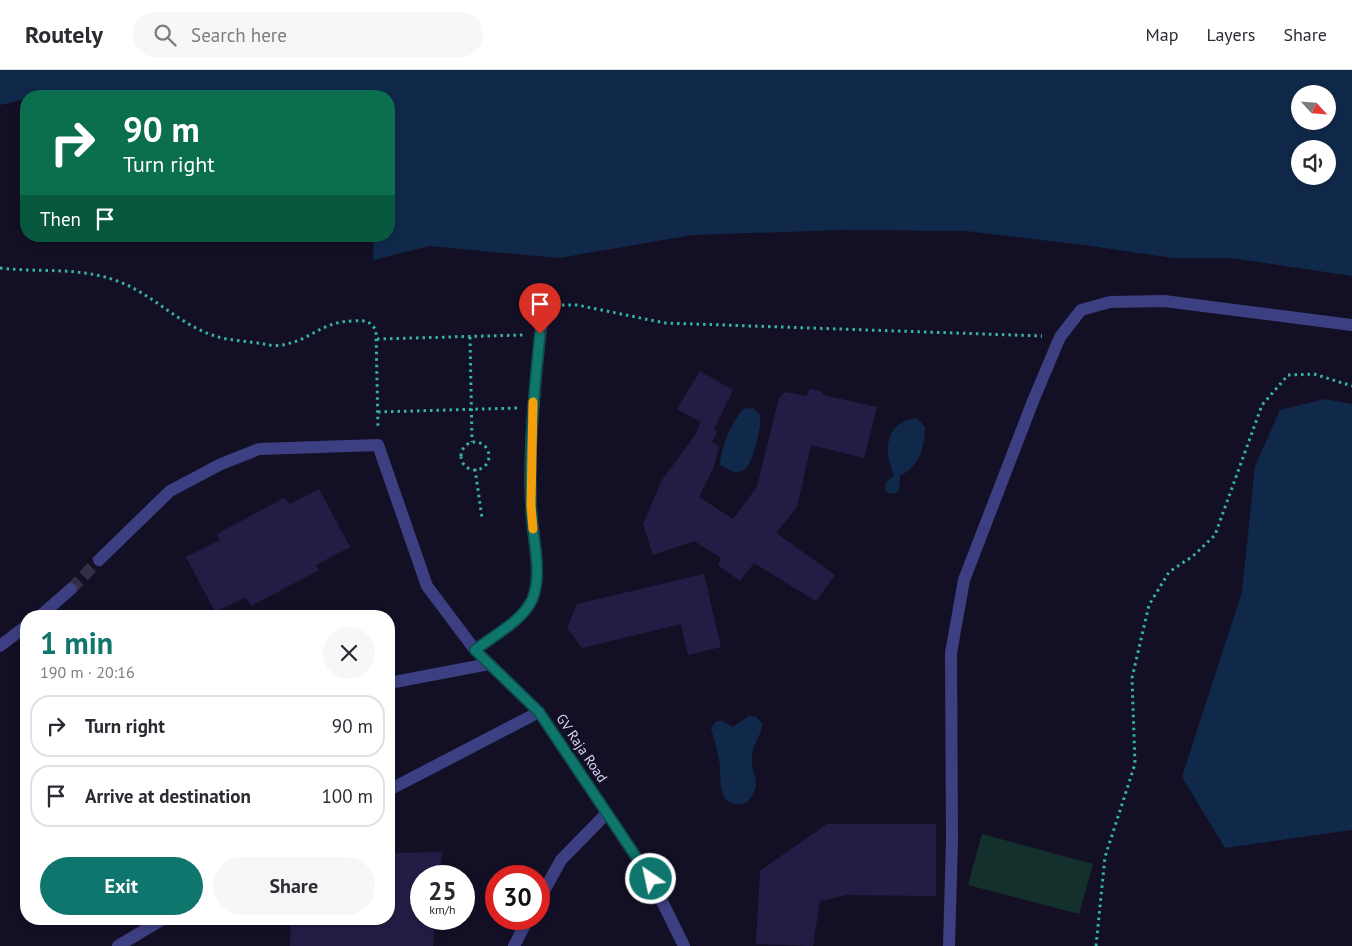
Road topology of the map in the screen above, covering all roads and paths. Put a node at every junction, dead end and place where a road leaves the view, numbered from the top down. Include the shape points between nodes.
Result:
1 (0, 268) edge
2 (542, 316) joint
3 (1352, 325) edge
4 (525, 335) dead end
5 (470, 337) junction
6 (1060, 337) junction
7 (377, 339) junction
8 (1352, 386) edge
9 (519, 398) dead end
10 (472, 409) junction
11 (378, 412) junction
12 (472, 442) junction
13 (378, 445) junction
14 (476, 469) junction
15 (482, 518) dead end
16 (99, 560) tunnel mouth
17 (71, 589) tunnel mouth
18 (47, 610) edge
19 (20, 631) edge
20 (0, 646) edge
21 (475, 650) junction
22 (489, 664) junction
23 (395, 681) edge
24 (539, 712) junction
25 (395, 787) edge
26 (607, 813) junction
27 (550, 880) edge
28 (153, 925) edge
29 (522, 930) edge
30 (118, 946) edge
31 (514, 946) edge
32 (684, 946) edge
33 (949, 946) edge
34 (1096, 946) edge

1 - 7 path via 79,270 98,274 144,294 213,336 271,345 287,344 337,321 365,320 373,325
2 - 6 path via 559,305 665,323
2 - 21 street via 533,406 531,506 537,584 531,602 516,619
3 - 6 street via 1164,302 1110,302 1081,310
4 - 5 path
5 - 7 path
5 - 10 path
6 - 33 street via 964,580 951,653
7 - 11 path
8 - 34 path via 1314,374 1288,374 1262,405 1215,535 1193,556 1169,572 1149,605 1132,678 1134,764 1105,857
9 - 10 path via 517,408
10 - 11 path
10 - 12 path
11 - 13 path
12 - 14 path via 464,447 461,456 467,467
12 - 14 path via 484,446 488,454 486,463
13 - 16 street via 260,449 221,464 170,491
13 - 21 street, GV Raja Road via 427,586
14 - 15 path
17 - 18 street
19 - 20 street
21 - 22 street, GV Raja Road
22 - 23 street
22 - 24 street, GV Raja Road
24 - 25 street
24 - 26 street, GV Raja Road
26 - 27 street via 561,860
26 - 32 street, GV Raja Road via 651,879
28 - 30 street
29 - 31 street

